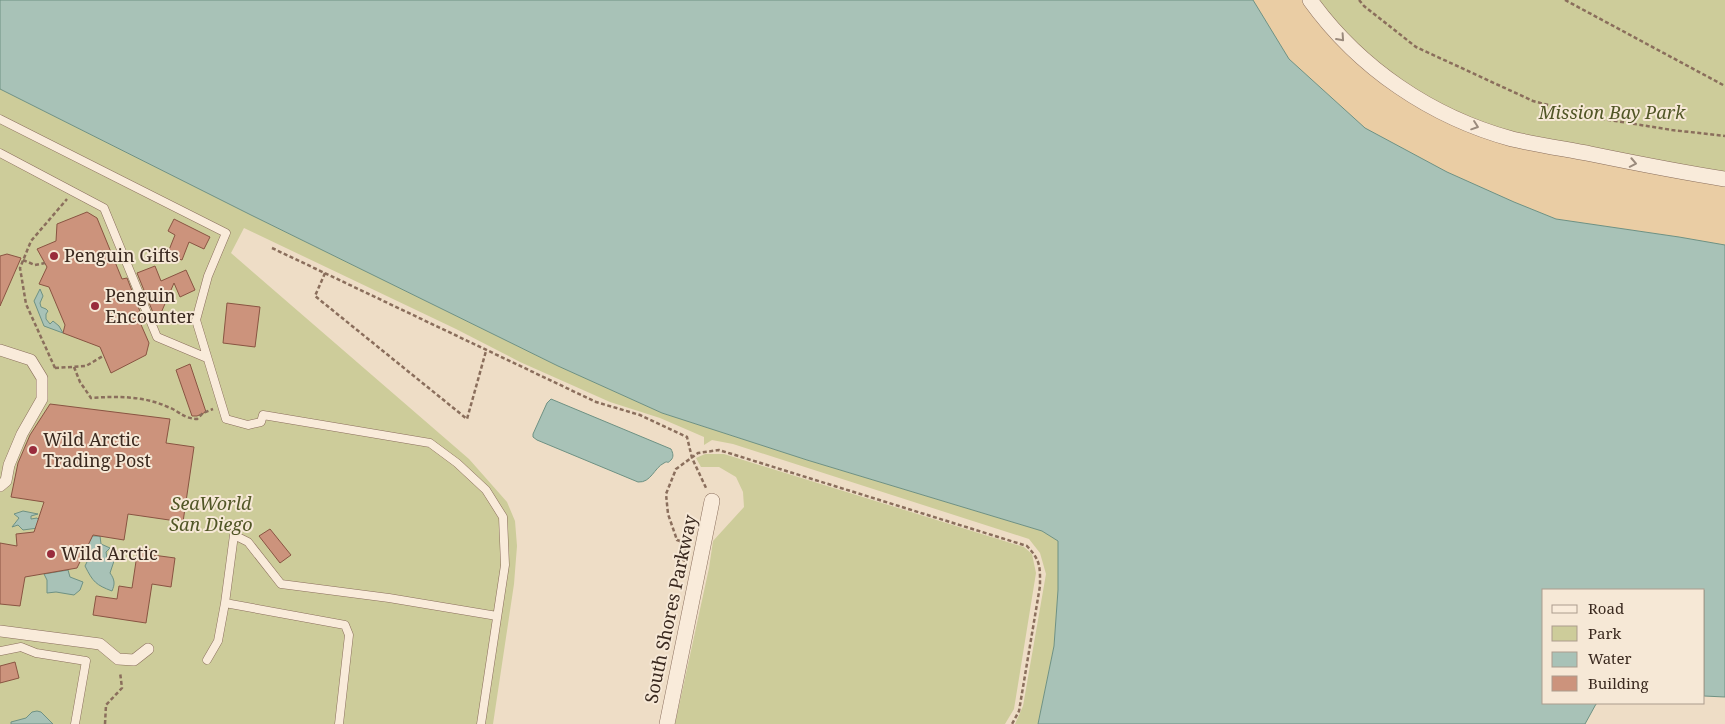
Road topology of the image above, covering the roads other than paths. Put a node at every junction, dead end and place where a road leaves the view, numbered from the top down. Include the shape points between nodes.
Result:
1 (1310, 0) edge
2 (0, 119) edge
3 (0, 153) edge
4 (1725, 179) edge
5 (0, 350) edge
6 (207, 358) junction
7 (0, 486) edge
8 (712, 501) road end
9 (225, 603) junction
10 (497, 616) junction
11 (0, 631) edge
12 (148, 649) dead end
13 (1, 651) edge
14 (207, 660) dead end
15 (75, 724) edge
16 (339, 724) edge
17 (481, 724) edge
18 (667, 724) edge

1 -> 4 street via 1353,51 1400,90 1456,119 1512,138
2 - 6 lane via 226,233 208,276 196,320
3 - 6 lane via 104,208 157,337
5 - 7 street via 31,360 42,378 42,399 22,434 9,464 6,481
6 - 10 lane via 226,419 248,425 261,422 262,415 430,443 457,463 486,490 503,517 505,565
8 - 18 street, South Shores Parkway
9 - 10 lane via 234,535 248,542 281,584
9 - 14 lane via 218,641
9 - 16 lane via 345,625 350,635
10 - 17 lane
11 - 12 street via 100,644 118,659 134,660
13 - 15 lane via 21,647 36,653 86,661

